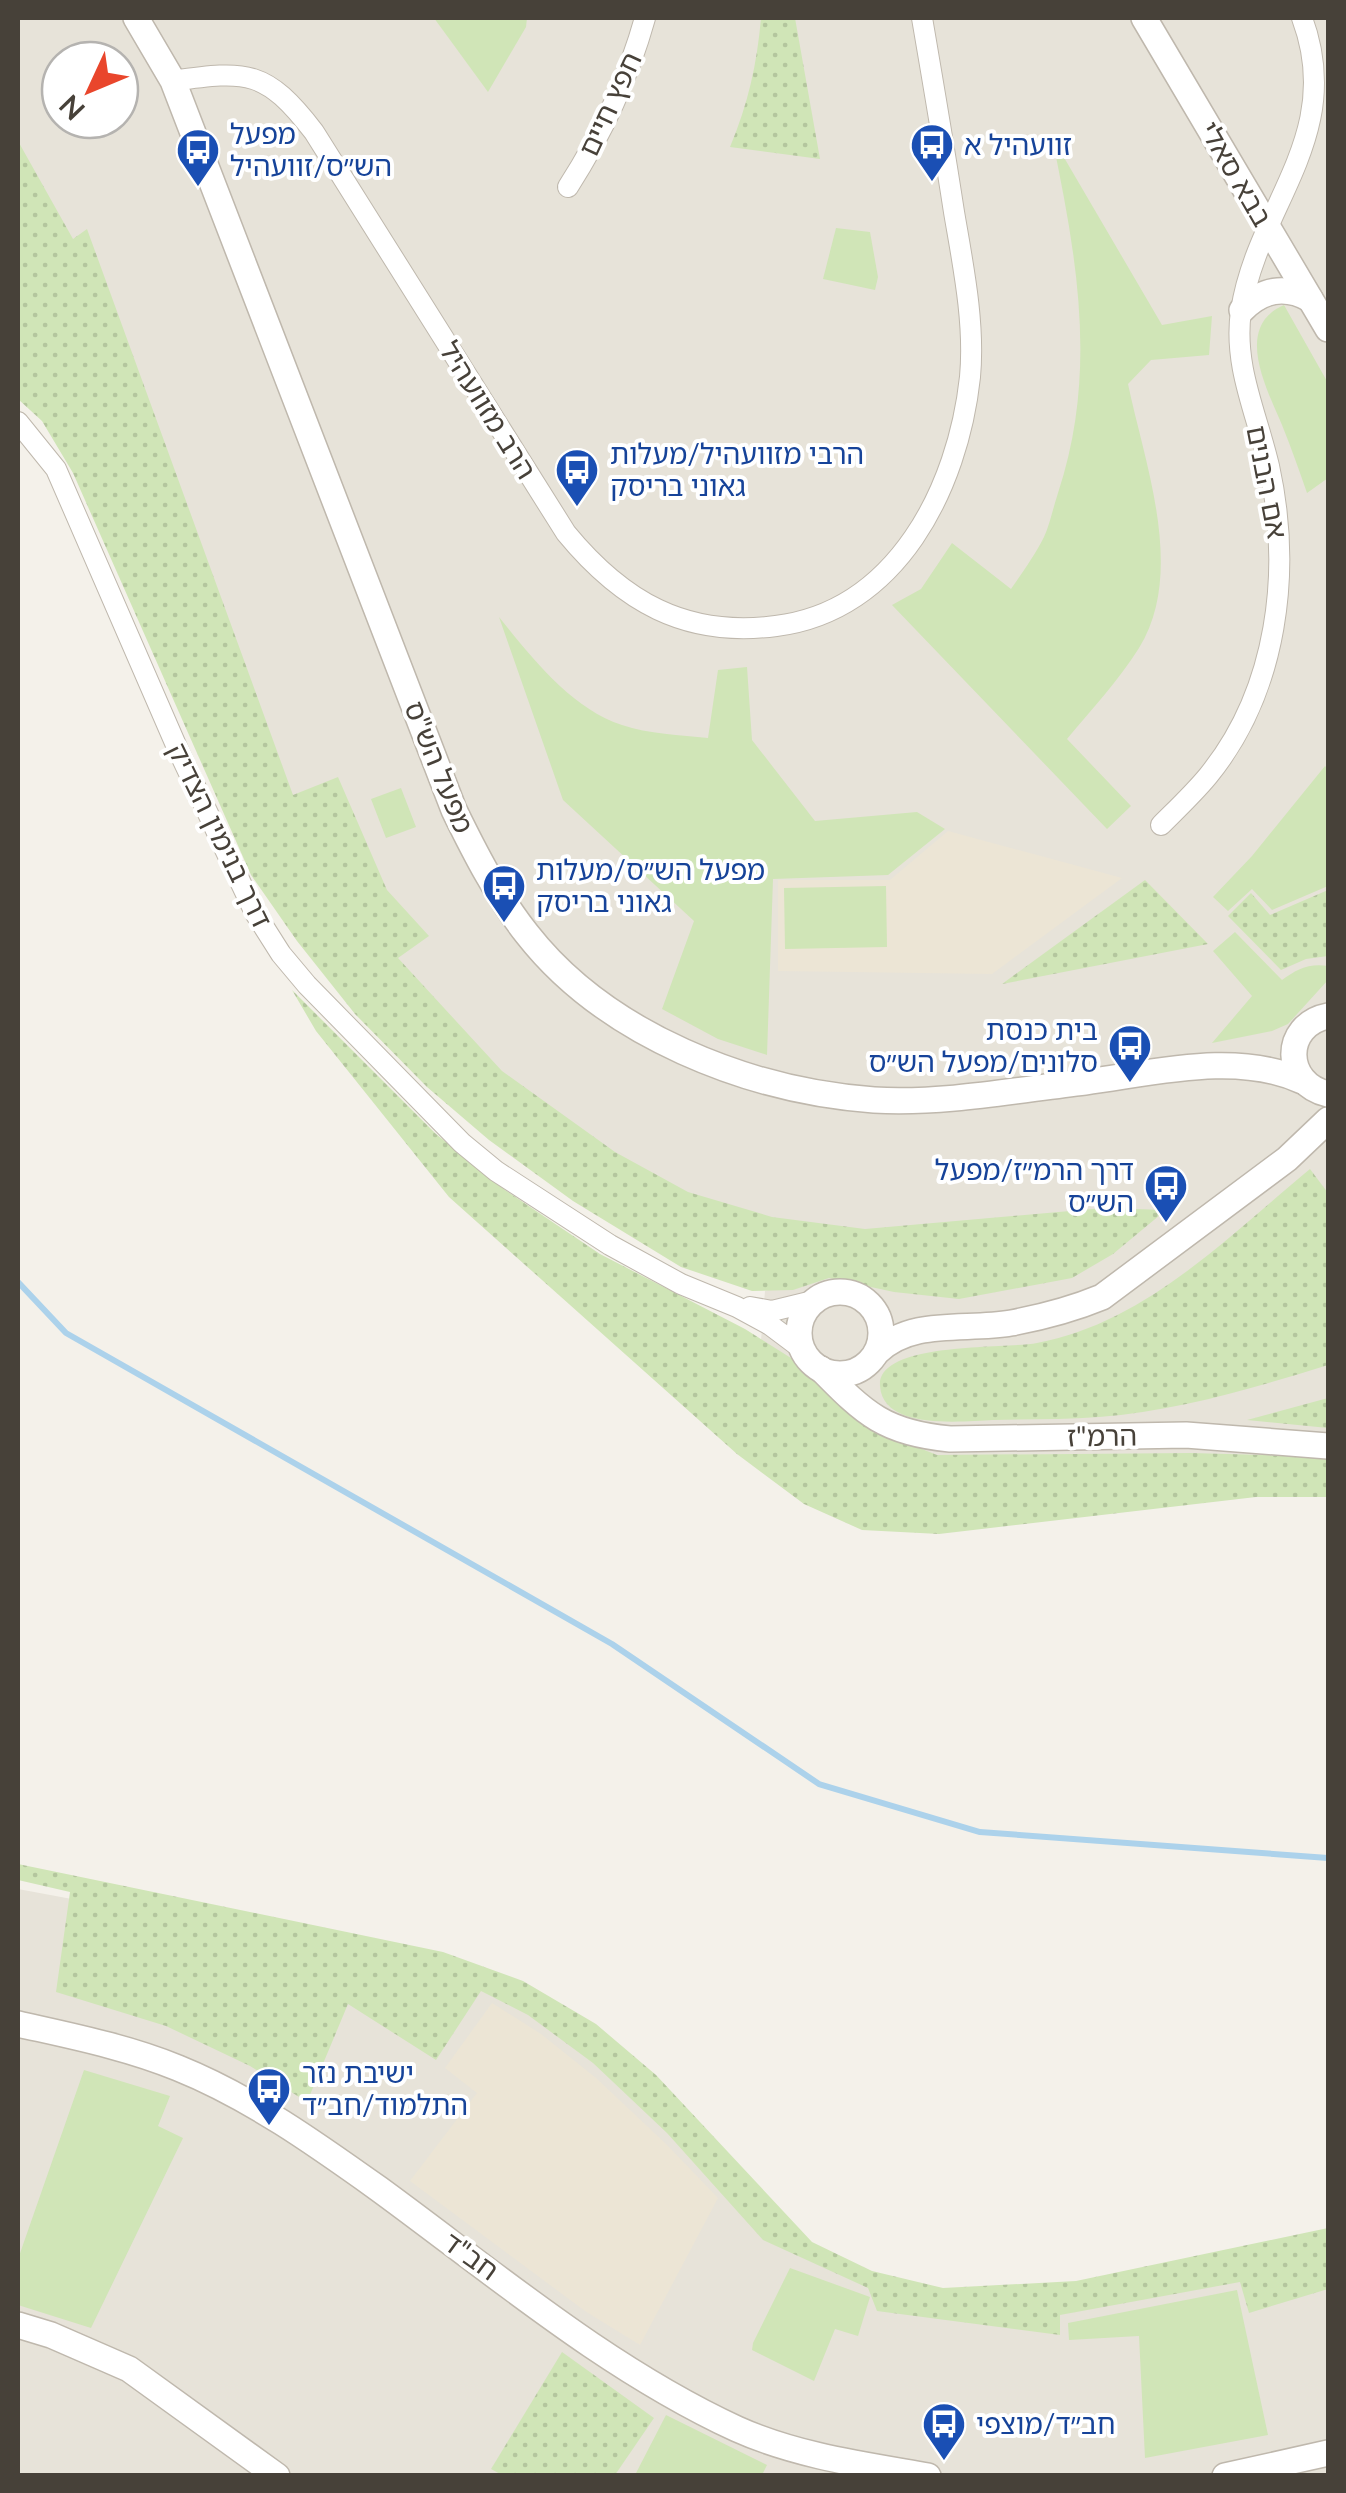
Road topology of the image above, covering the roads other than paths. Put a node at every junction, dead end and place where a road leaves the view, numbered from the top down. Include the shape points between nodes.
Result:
1 (136, 18) edge
2 (645, 18) edge
3 (922, 18) edge
4 (1144, 18) edge
5 (1302, 18) edge
6 (173, 81) junction
7 (568, 187) dead end
8 (1270, 232) junction
9 (1310, 298) junction
10 (1242, 310) junction
11 (1328, 330) edge
12 (18, 422) edge
13 (1161, 825) dead end
14 (1327, 1014) edge
15 (1294, 1042) junction
16 (1205, 1067) junction
17 (1315, 1088) edge
18 (1328, 1120) edge
19 (1287, 1159) junction
20 (813, 1301) junction
21 (724, 1302) junction
22 (873, 1308) junction
23 (976, 1326) junction
24 (802, 1349) junction
25 (872, 1358) junction
26 (821, 1369) junction
27 (878, 1420) junction
28 (1328, 1446) edge
29 (18, 2024) edge
30 (18, 2324) edge
31 (1328, 2453) edge
32 (277, 2476) edge
33 (928, 2476) edge
34 (1225, 2476) edge

1 - 6 street, מפעל הש"ס
2 - 7 street, חפץ חיים via 615,102
3 - 6 street, הרב מזוועהיל via 970,329 960,430 944,480 900,559 846,604 760,629 698,623 657,610 623,592 591,563 295,108 258,78 218,74
4 - 8 street, בבא סאלי
5 - 8 street, אם הבנים via 1318,69 1318,100 1311,136
6 - 16 street, מפעל הש"ס via 454,810 503,901 558,968 595,1000 676,1048 828,1094 924,1100
8 - 9 street, בבא סאלי
8 - 10 street, אם הבנים
9 - 10 street via 1275,290
9 - 11 street, בבא סאלי
10 - 13 street, אם הבנים via 1240,368 1278,517 1277,612 1266,662 1230,742 1210,774
12 - 21 street, דרך בנימין הצדיק via 56,468 215,832 281,954 496,1172 610,1245
14 - 15 street via 1311,1021
15 - 16 street, מפעל הש"ס
15 - 17 street via 1292,1056
16 - 17 street, מפעל הש"ס via 1272,1070
17 - 19 street via 1308,1128
18 - 19 street
19 - 23 street via 1102,1297 1045,1316
20 - 21 street via 772,1311
20 - 22 street via 838,1292
20 - 24 street via 800,1323
21 - 24 street
22 - 23 street
22 - 25 street via 881,1330
23 - 25 street via 910,1331 892,1337
24 - 26 street
25 - 26 street via 846,1374
25 - 27 street via 860,1393
26 - 27 street, הרמ"ז
27 - 28 street, הרמ"ז via 950,1439 1186,1435
29 - 33 street, חב"ד via 136,2053 232,2094 316,2143 594,2346 703,2412 795,2449
30 - 32 street via 128,2369
31 - 34 street

